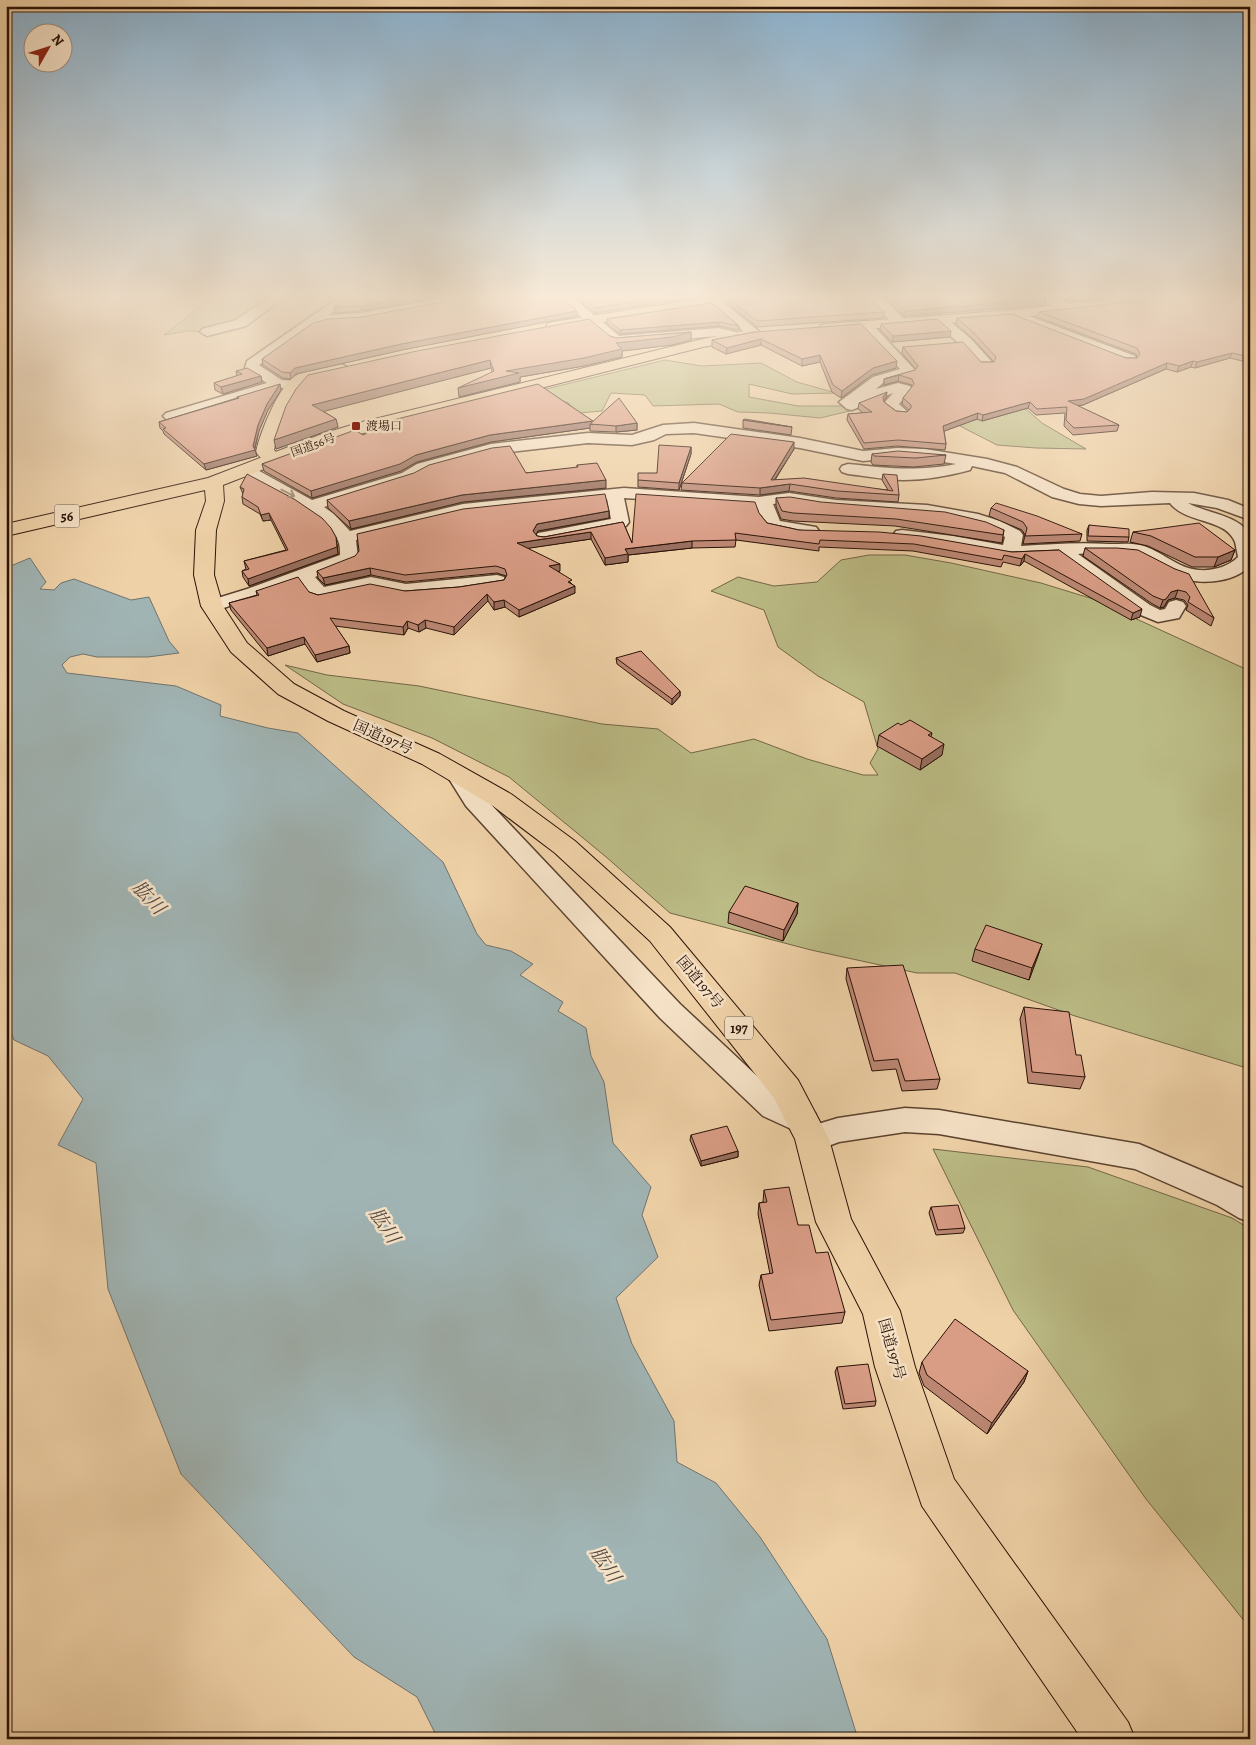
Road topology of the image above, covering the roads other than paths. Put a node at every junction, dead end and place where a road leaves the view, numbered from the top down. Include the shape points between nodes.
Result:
1 (270, 376) edge
2 (312, 376) edge
3 (566, 376) edge
4 (890, 376) edge
5 (287, 384) junction
6 (901, 413) edge
7 (171, 416) edge
8 (274, 459) junction
9 (981, 463) junction
10 (842, 469) dead end
11 (246, 470) junction
12 (214, 482) junction
13 (615, 494) junction
14 (1174, 497) junction
15 (761, 502) junction
16 (313, 505) junction
17 (1250, 514) edge
18 (6, 530) edge
19 (828, 532) edge
20 (887, 533) edge
21 (347, 537) junction
22 (544, 537) edge
23 (1061, 548) junction
24 (1011, 552) junction
25 (303, 574) junction
26 (497, 581) edge
27 (212, 606) junction
28 (1176, 606) dead end
29 (457, 774) junction
30 (808, 1130) junction
31 (1250, 1208) edge
32 (1111, 1739) edge

1 - 5 street
2 - 5 main road
3 - 8 main road, 国道56号 / 56 via 364,427
4 - 6 street via 878,380 846,402 852,406 898,387 905,390 892,403 892,408
5 - 7 street
5 - 8 main road via 265,445 265,452
8 - 11 main road, 国道56号 / 56
9 - 10 street via 933,473 903,475
9 - 14 street via 1011,470 1058,493 1079,499
9 - 16 street via 925,454 863,456 800,443 677,428 632,440 588,438 491,449 423,467 408,476
11 - 12 main road, 国道56号 / 56
11 -> 16 street
12 - 18 main road, 国道56号 / 56
12 - 27 main road, 国道197号 / 197 via 216,501 206,530 204,575
13 - 15 street
13 - 21 street via 463,509
13 - 22 street via 620,522
14 - 17 street via 1213,502
14 - 23 street via 1187,510 1231,525 1246,543 1247,558 1239,566 1218,575 1199,576 1181,572 1137,550
15 - 19 street via 774,525
15 - 24 street via 770,498 800,498 833,505 931,509 1004,528 1014,535
16 - 21 street
20 - 24 street
21 - 25 street via 352,548 350,558
23 - 24 street
23 - 28 street via 1143,609 1158,616 1172,614
25 - 26 street via 319,594 371,583 406,590
25 - 27 street
27 - 29 main road, 国道197号 / 197 via 239,648 286,689
29 - 30 street via 474,801 670,1010 747,1084
29 - 30 main road, 国道197号 / 197 via 502,800 565,847 660,934 786,1089
30 - 31 street via 838,1130 905,1120 939,1122 1138,1157 1228,1195
30 - 32 main road, 国道197号 / 197 via 834,1222 881,1311 895,1367 937,1491

